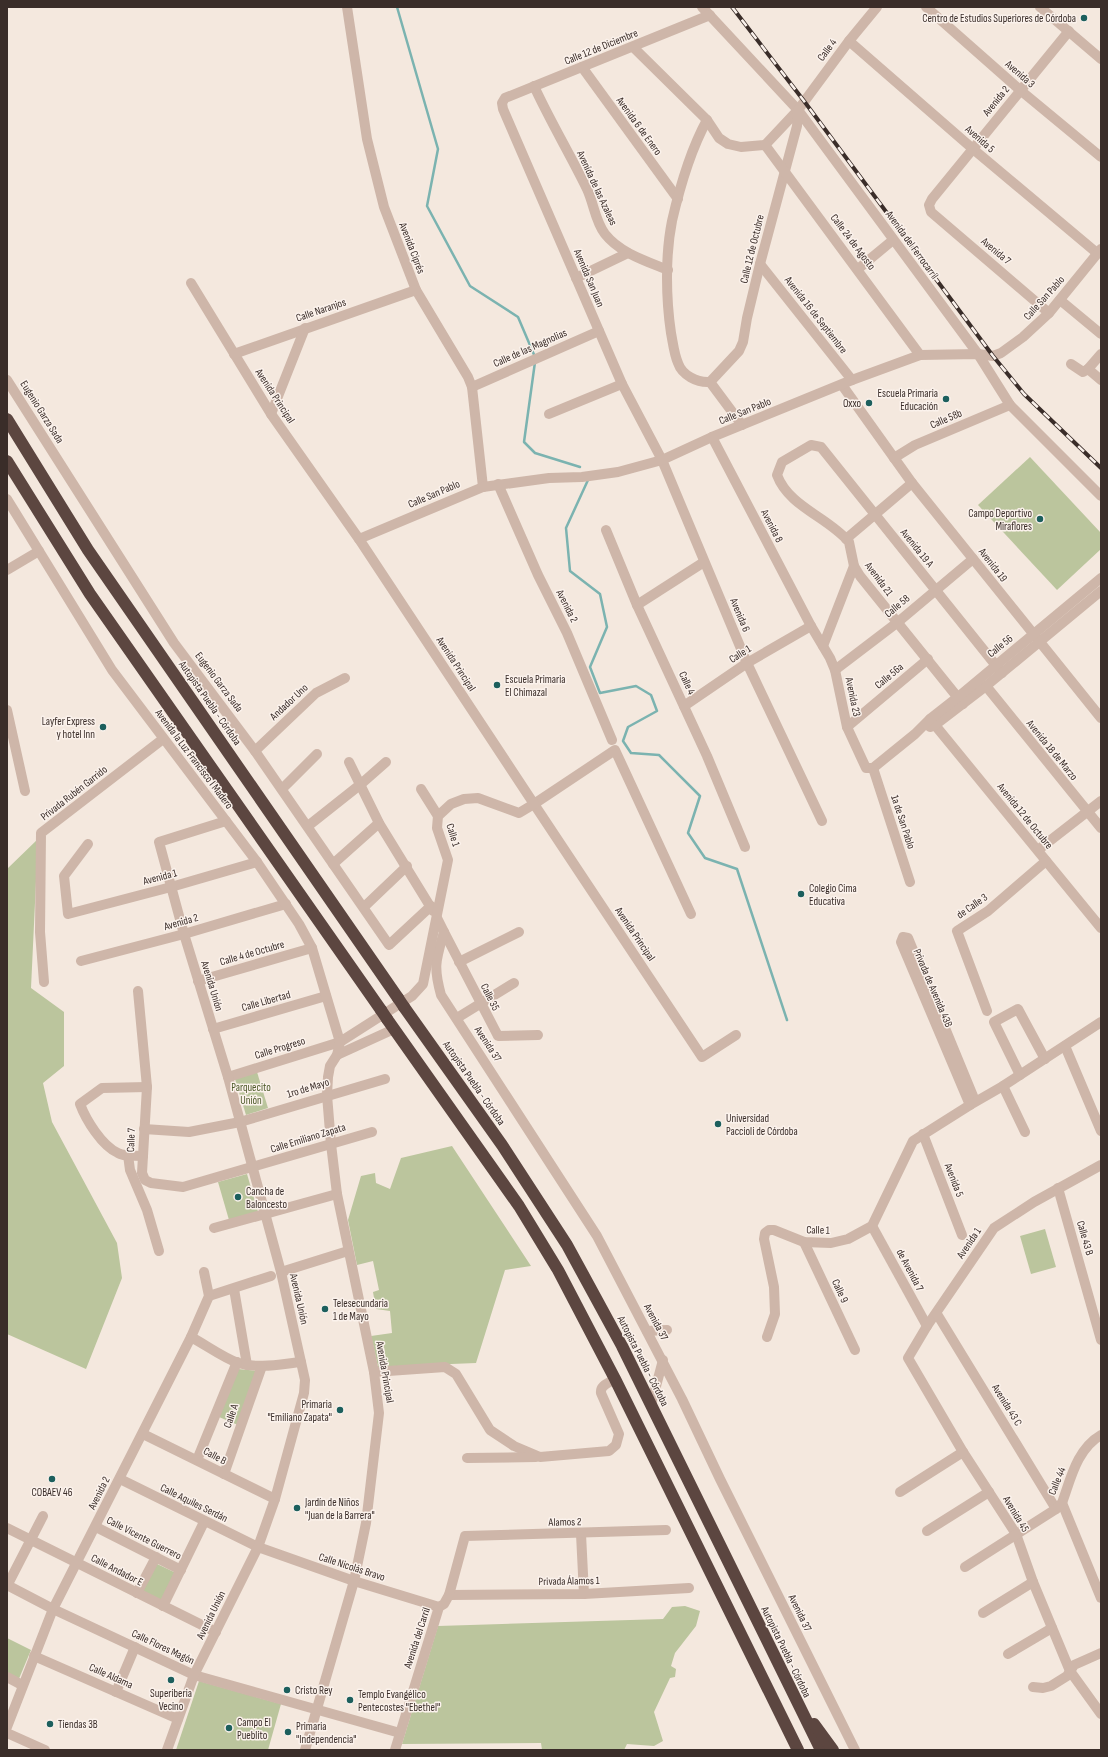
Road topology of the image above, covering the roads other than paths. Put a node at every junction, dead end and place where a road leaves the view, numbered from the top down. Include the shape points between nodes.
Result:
1 (347, 7) edge
2 (702, 7) edge
3 (877, 7) edge
4 (926, 7) edge
5 (1040, 7) edge
6 (710, 15) junction
7 (1069, 32) junction
8 (849, 41) junction
9 (633, 47) junction
10 (1101, 59) edge
11 (582, 67) junction
12 (534, 86) junction
13 (1020, 90) junction
14 (502, 102) joint
15 (798, 110) junction
16 (707, 120) junction
17 (765, 145) junction
18 (973, 149) junction
19 (1101, 157) edge
20 (785, 171) junction
21 (678, 199) junction
22 (930, 205) joint
23 (893, 240) junction
24 (1099, 251) edge
25 (628, 253) junction
26 (760, 264) junction
27 (858, 268) junction
28 (668, 270) junction
29 (576, 278) junction
30 (191, 284) dead end
31 (416, 290) junction
32 (1060, 300) junction
33 (1049, 312) junction
34 (306, 328) junction
35 (599, 331) junction
36 (1101, 334) edge
37 (234, 354) junction
38 (978, 354) junction
39 (1101, 354) edge
40 (920, 355) junction
41 (1071, 364) dead end
42 (1088, 369) junction
43 (7, 380) edge
44 (852, 380) junction
45 (1101, 380) edge
46 (710, 382) junction
47 (622, 384) junction
48 (842, 385) junction
49 (472, 387) junction
50 (1010, 405) junction
51 (271, 414) junction
52 (549, 414) dead end
53 (7, 419) edge
54 (742, 425) junction
55 (712, 437) junction
56 (894, 458) junction
57 (662, 460) junction
58 (7, 461) edge
59 (912, 483) junction
60 (498, 484) junction
61 (482, 487) junction
62 (1101, 496) edge
63 (7, 499) edge
64 (874, 514) junction
65 (606, 530) dead end
66 (359, 539) junction
67 (846, 539) junction
68 (39, 551) junction
69 (973, 559) junction
70 (704, 562) junction
71 (854, 566) junction
72 (7, 570) edge
73 (1101, 578) edge
74 (936, 590) junction
75 (1101, 591) edge
76 (637, 605) junction
77 (898, 622) junction
78 (811, 626) junction
79 (1036, 638) junction
80 (823, 646) junction
81 (928, 659) junction
82 (747, 663) junction
83 (999, 669) junction
84 (835, 670) junction
85 (345, 678) dead end
86 (986, 686) junction
87 (961, 701) junction
88 (684, 706) junction
89 (7, 710) edge
90 (1101, 718) edge
91 (933, 722) junction
92 (847, 727) junction
93 (163, 739) junction
94 (612, 740) dead end
95 (255, 751) junction
96 (317, 754) dead end
97 (348, 762) dead end
98 (386, 762) dead end
99 (873, 768) junction
100 (361, 784) junction
101 (282, 788) junction
102 (421, 789) dead end
103 (25, 791) dead end
104 (1101, 801) edge
105 (534, 804) junction
106 (1087, 812) junction
107 (438, 816) junction
108 (226, 821) junction
109 (822, 821) dead end
110 (380, 823) junction
111 (308, 826) junction
112 (1101, 828) edge
113 (88, 844) dead end
114 (745, 847) dead end
115 (1038, 850) junction
116 (1046, 861) junction
117 (257, 862) junction
118 (333, 864) junction
119 (407, 866) junction
120 (910, 882) dead end
121 (171, 887) junction
122 (286, 904) junction
123 (431, 906) junction
124 (364, 907) junction
125 (691, 914) dead end
126 (437, 918) junction
127 (1101, 928) edge
128 (444, 932) junction
129 (519, 932) dead end
130 (184, 934) junction
131 (312, 948) junction
132 (82, 961) dead end
133 (459, 962) junction
134 (198, 981) junction
135 (44, 982) dead end
136 (514, 983) dead end
137 (138, 991) dead end
138 (326, 996) junction
139 (480, 1004) junction
140 (987, 1011) dead end
141 (457, 1018) junction
142 (1101, 1022) edge
143 (213, 1028) junction
144 (394, 1029) junction
145 (538, 1035) dead end
146 (736, 1035) dead end
147 (340, 1042) junction
148 (1065, 1046) junction
149 (336, 1055) junction
150 (1045, 1059) junction
151 (1020, 1075) junction
152 (228, 1077) junction
153 (385, 1079) dead end
154 (1003, 1086) junction
155 (147, 1087) junction
156 (327, 1095) junction
157 (973, 1103) junction
158 (240, 1122) junction
159 (144, 1129) junction
160 (1101, 1131) edge
161 (372, 1132) dead end
162 (1025, 1132) dead end
163 (923, 1134) junction
164 (331, 1144) junction
165 (128, 1155) junction
166 (143, 1156) junction
167 (1101, 1165) edge
168 (252, 1168) junction
169 (1058, 1188) junction
170 (337, 1194) junction
171 (264, 1213) junction
172 (872, 1226) junction
173 (214, 1228) dead end
174 (962, 1235) dead end
175 (804, 1242) junction
176 (159, 1250) dead end
177 (348, 1251) junction
178 (204, 1272) dead end
179 (276, 1274) junction
180 (234, 1289) junction
181 (209, 1296) junction
182 (936, 1314) junction
183 (927, 1326) junction
184 (667, 1330) dead end
185 (647, 1331) junction
186 (191, 1337) junction
187 (766, 1337) dead end
188 (1101, 1340) edge
189 (855, 1350) dead end
190 (909, 1354) joint
191 (662, 1360) junction
192 (237, 1362) junction
193 (301, 1362) junction
194 (248, 1365) junction
195 (262, 1366) junction
196 (374, 1372) junction
197 (615, 1379) junction
198 (651, 1405) junction
199 (143, 1434) junction
200 (1101, 1435) edge
201 (963, 1452) junction
202 (540, 1457) junction
203 (467, 1458) dead end
204 (197, 1460) junction
205 (224, 1474) junction
206 (120, 1479) junction
207 (900, 1492) dead end
208 (989, 1492) junction
209 (275, 1499) junction
210 (1059, 1506) junction
211 (42, 1516) dead end
212 (204, 1522) junction
213 (96, 1527) junction
214 (7, 1528) edge
215 (666, 1530) dead end
216 (927, 1531) dead end
217 (581, 1534) junction
218 (1016, 1534) junction
219 (465, 1536) joint
220 (30, 1539) junction
221 (258, 1547) junction
222 (156, 1557) junction
223 (77, 1563) junction
224 (965, 1567) dead end
225 (181, 1570) junction
226 (354, 1581) junction
227 (1033, 1582) junction
228 (7, 1586) edge
229 (690, 1588) dead end
230 (137, 1593) junction
231 (584, 1594) junction
232 (449, 1595) junction
233 (1101, 1598) edge
234 (163, 1606) junction
235 (439, 1607) junction
236 (53, 1609) junction
237 (983, 1613) dead end
238 (1052, 1628) junction
239 (216, 1632) junction
240 (135, 1647) junction
241 (1101, 1652) edge
242 (1008, 1654) dead end
243 (34, 1656) junction
244 (1070, 1671) junction
245 (194, 1675) junction
246 (7, 1677) edge
247 (22, 1685) junction
248 (1033, 1687) dead end
249 (116, 1692) junction
250 (794, 1698) junction
251 (317, 1710) junction
252 (1101, 1712) edge
253 (178, 1719) junction
254 (7, 1727) edge
255 (7, 1733) edge
256 (400, 1733) junction
257 (45, 1750) edge
258 (167, 1750) edge
259 (305, 1750) edge
260 (395, 1750) edge
261 (798, 1750) edge
262 (821, 1750) edge
263 (834, 1750) edge
264 (855, 1750) edge

1 - 31 street, Avenida Ciprés via 367,139 384,207
2 - 6 street, Avenida del Ferrocarril
3 - 8 street, Calle 4
4 - 13 street, Avenida 3
5 - 7 street
6 - 9 street, Calle 12 de Diciembre
6 - 15 street, Avenida del Ferrocarril
7 - 10 street
7 - 13 street, Avenida 2
8 - 15 street, Calle 4
8 - 18 street, Avenida 5
9 - 11 street, Calle 12 de Diciembre
9 - 16 street
11 - 12 street, Calle 12 de Diciembre
11 - 21 street, Avenida 6 de Enero
12 - 14 street, Calle 12 de Diciembre via 505,98
12 - 25 street, Avenida de las Azaleas via 588,192 598,223 605,235
13 - 18 street, Avenida 2
13 - 19 street, Avenida 3
14 - 29 street, Avenida San Juan
15 - 17 street
15 - 20 street, Calle 12 de Octubre
15 - 23 street, Avenida del Ferrocarril
16 - 17 street via 719,138 728,144 741,147
16 - 21 street via 692,154
17 - 20 street, Calle 24 de Agosto
18 - 22 street, Avenida 2 via 932,199
18 - 24 street, Avenida 5
20 - 26 street, Calle 12 de Octubre
20 - 27 street, Calle 24 de Agosto
21 - 28 street via 672,223
22 - 33 street, Avenida 7 via 931,212
23 - 27 street
23 - 38 street, Avenida del Ferrocarril
24 - 32 street, Calle San Pablo
25 - 28 street, Avenida de las Azaleas
25 - 29 street
26 - 44 street, Avenida 16 de Septiembre
26 - 46 street, Calle 12 de Octubre via 743,342 739,351
27 - 40 street, Calle 24 de Agosto
28 - 46 street via 670,322 678,364 688,377 704,383
29 - 35 street, Avenida San Juan
30 - 37 street, Avenida Principal
31 - 34 street, Calle Naranjos
31 - 49 street, Avenida Ciprés
32 - 33 street, Calle San Pablo
32 - 36 street
33 - 38 street, Calle San Pablo via 1023,337 1001,353 993,356
34 - 37 street, Calle Naranjos
34 - 51 street
35 - 47 street, Avenida San Juan
35 - 49 street, Calle de las Magnolias
37 - 51 street, Avenida Principal
38 - 40 street, Calle San Pablo
38 - 50 street, Avenida del Ferrocarril
39 - 42 street
40 - 44 street, Calle San Pablo
41 - 42 street via 1081,372
42 - 45 street
43 - 95 street, Eugenio Garza Sada via 174,643
44 - 48 street, Calle San Pablo
46 - 54 street
47 - 52 street
47 - 57 street, Avenida San Juan
48 - 54 street, Calle San Pablo
48 - 56 street, Avenida 19
49 - 61 street, Avenida Ciprés
50 - 56 street, Calle 58b via 915,445
50 - 62 street, Avenida del Ferrocarril
51 - 66 street, Avenida Principal
53 - 198 highway, Autopista Puebla - Córdoba via 88,550 502,1145 567,1245
54 - 55 street, Calle San Pablo
55 - 57 street, Calle San Pablo
55 - 78 street, Avenida 8
56 - 59 street, Avenida 19
57 - 60 street, Calle San Pablo via 618,472
57 - 70 street, Avenida 6
58 - 144 highway via 90,594
59 - 64 street
59 - 69 street, Avenida 19
60 - 61 street, Calle San Pablo
60 - 94 street, Avenida 2 via 567,633
61 - 66 street, Calle San Pablo
63 - 68 street, Avenida la Luz Francisco I Madero
64 - 67 street
64 - 67 street, Avenida 19 A via 821,447 811,444 782,462 776,475 780,484 794,499
64 - 74 street, Avenida 19 A
65 - 76 street, Calle 4
66 - 105 street, Avenida Principal
67 - 71 street, Avenida 21 via 851,548
68 - 72 street
68 - 93 street, Avenida la Luz Francisco I Madero via 112,670
69 - 74 street, Calle 58
69 - 79 street, Avenida 19
70 - 76 street
70 - 82 street, Avenida 6
71 - 77 street, Avenida 21
71 - 80 street
73 - 79 street, Calle 56
74 - 77 street, Calle 58
74 - 83 street, Avenida 19 A
75 - 79 street, Calle 56
76 - 88 street, Calle 4
77 - 81 street, Avenida 21
77 - 84 street, Calle 58
78 - 80 street, Avenida 23
78 - 82 street, Calle 1
79 - 83 street, Calle 56
79 - 90 street, Avenida 19
80 - 84 street, Avenida 23
81 - 87 street, Avenida 21
81 - 92 street, Calle 56a
82 - 88 street, Calle 1
82 - 109 street, Avenida 6
83 - 86 street, Calle 56
83 - 87 street, Calle 56
84 - 92 street, Avenida 23
85 - 95 street, Andador Uno via 316,693
86 - 87 street, Calle 56
86 - 106 street, Avenida 18 de Marzo
87 - 91 street, Calle 56
88 - 114 street, Calle 4
89 - 103 street
91 - 99 street, Calle 56
91 - 115 street, Avenida 12 de Octubre
92 - 99 street, Avenida 23 via 866,768
93 - 108 street, Avenida la Luz Francisco I Madero
93 - 135 street, Privada Rubén Garrido via 41,833 40,932
95 - 101 street, Eugenio Garza Sada
96 - 101 street
97 - 100 street
98 - 100 street
99 - 120 street, 1a de San Pablo
100 - 110 street
100 - 111 street
101 - 111 street, Eugenio Garza Sada
102 - 107 street
104 - 106 street
105 - 107 street, Calle 1 via 519,813 478,798 464,799 451,804
105 - 125 street, Calle 1 via 615,750
105 - 146 street, Avenida Principal via 702,1057
106 - 112 street, Avenida 18 de Marzo
106 - 115 street
107 - 126 street, Calle 1 via 437,828 448,860
108 - 117 street, Avenida la Luz Francisco I Madero
108 - 121 street, Avenida Unión via 159,842
110 - 118 street
110 - 119 street
111 - 118 street, Eugenio Garza Sada
113 - 121 street, Avenida 1 via 64,876 68,914
115 - 116 street, Avenida 12 de Octubre
116 - 127 street, Avenida 12 de Octubre
116 - 140 street, de Calle 3 via 988,911 957,932
117 - 121 street, Avenida 1
117 - 122 street, Avenida la Luz Francisco I Madero
118 - 124 street, Eugenio Garza Sada
119 - 123 street
119 - 124 street
121 - 130 street, Avenida Unión
122 - 130 street, Avenida 2
122 - 131 street, Avenida la Luz Francisco I Madero
123 - 124 street, Eugenio Garza Sada via 389,945
123 - 126 street
126 - 128 street
126 - 147 street, Calle 1 via 423,984 418,991
128 - 133 street, Calle 35
128 - 141 street, Avenida 37 via 435,964 437,980 441,995
129 - 133 street
130 - 132 street, Avenida 2
130 - 134 street, Avenida Unión
131 - 134 street, Calle 4 de Octubre
131 - 138 street, Avenida la Luz Francisco I Madero
133 - 139 street, Calle 35
134 - 143 street, Avenida Unión
136 - 139 street
137 - 155 street, Calle 7
138 - 143 street, Calle Libertad
138 - 147 street, Avenida la Luz Francisco I Madero
139 - 141 street
139 - 145 street, Calle 35 via 498,1036
141 - 185 street, Avenida 37 via 597,1236
142 - 148 street
143 - 152 street, Avenida Unión
144 - 149 street
144 - 197 highway via 531,1225 575,1301
147 - 149 street, Avenida Principal
147 - 152 street, Calle Progreso
148 - 150 street
148 - 160 street
149 - 156 street, Avenida Principal via 330,1066
150 - 151 street
150 - 151 street via 1018,1009 994,1022
151 - 154 street
152 - 158 street, Avenida Unión
153 - 156 street, 1ro de Mayo
154 - 157 street
154 - 162 street
155 - 159 street, Calle 7
155 - 165 street via 102,1088 80,1104 103,1143 118,1154
156 - 158 street, 1ro de Mayo
156 - 164 street, Avenida Principal
157 - 157 street, Privada de Avenida 43B via 908,938 903,937 901,942
157 - 163 street
158 - 159 street, 1ro de Mayo via 189,1132
158 - 168 street, Avenida Unión
159 - 166 street, Calle 7
161 - 164 street, Calle Emiliano Zapata
163 - 172 street via 908,1148
163 - 174 street, Avenida 5
164 - 168 street, Calle Emiliano Zapata
164 - 170 street, Avenida Principal
165 - 166 street
165 - 176 street via 130,1170 147,1210
166 - 168 street, Calle 7 via 142,1173 145,1180 183,1187
167 - 169 street, Avenida 1
168 - 171 street, Avenida Unión
169 - 182 street, Avenida 1 via 994,1228
169 - 188 street, Calle 43 B
170 - 171 street
170 - 177 street, Avenida Principal
171 - 173 street
171 - 179 street, Avenida Unión
172 - 175 street, Calle 1 via 840,1241
172 - 183 street, de Avenida 7
175 - 187 street, Calle 1 via 774,1230 765,1233 774,1287 775,1314
175 - 189 street, Calle 9
177 - 179 street
177 - 196 street, Avenida Principal
178 - 181 street
179 - 180 street
179 - 193 street, Avenida Unión
180 - 181 street
180 - 194 street
181 - 186 street, Avenida 2
182 - 183 street, Avenida 1
182 - 210 street, Avenida 43 C
183 - 190 street, Avenida 1
184 - 185 street
185 - 191 street, Avenida 37
186 - 192 street
186 - 199 street, Avenida 2
190 - 201 street, Avenida 45 via 908,1358
191 - 198 street
191 - 264 street, Avenida 37
192 - 194 street
192 - 204 street
193 - 195 street
193 - 209 street, Avenida Unión via 305,1380 304,1393
194 - 195 street
195 - 205 street, Calle A
196 - 202 street via 445,1367 451,1370 456,1374 490,1430 514,1446
196 - 226 street, Avenida Principal via 379,1398 378,1425 366,1523
197 - 202 street via 602,1386 601,1393 619,1434 616,1445 609,1452
197 - 261 highway
198 - 250 highway, Autopista Puebla - Córdoba
199 - 204 street, Calle B
199 - 206 street, Avenida 2
200 - 210 street, Calle 44 via 1093,1439 1081,1454
201 - 207 street
201 - 208 street, Avenida 45
202 - 203 street
204 - 205 street, Calle B
205 - 209 street, Calle B
206 - 212 street, Calle Aquiles Serdán
206 - 213 street, Avenida 2
208 - 216 street
208 - 218 street, Avenida 45
209 - 221 street, Avenida Unión
210 - 218 street, Calle 44
210 - 233 street, Avenida 43 C
211 - 220 street
212 - 221 street, Calle Aquiles Serdán
212 - 225 street
213 - 222 street, Calle Vicente Guerrero
213 - 223 street, Avenida 2
214 - 220 street, Calle Andador E
215 - 217 street, Alamos 2
217 - 219 street, Alamos 2
217 - 231 street
218 - 224 street, Calle 44
218 - 227 street, Avenida 45
219 - 232 street, Avenida del Carril
220 - 223 street, Calle Andador E
220 - 228 street
221 - 226 street, Calle Nicolás Bravo
221 - 239 street, Avenida Unión
222 - 225 street, Calle Vicente Guerrero
222 - 230 street
223 - 230 street, Calle Andador E
223 - 236 street, Avenida 2
225 - 234 street
226 - 235 street, Calle Nicolás Bravo
226 - 251 street, Avenida Principal
227 - 237 street
227 - 238 street, Avenida 45
228 - 236 street, Calle Flores Magón
229 - 231 street, Privada Álamos 1
230 - 234 street, Calle Andador E
231 - 232 street, Privada Álamos 1
232 - 235 street, Avenida del Carril
234 - 239 street, Calle Andador E
235 - 256 street, Avenida del Carril
236 - 240 street, Calle Flores Magón
236 - 243 street, Avenida 2
238 - 242 street
238 - 244 street, Avenida 45
239 - 245 street, Avenida Unión
240 - 245 street, Calle Flores Magón
240 - 249 street
241 - 244 street via 1074,1665
243 - 247 street, Avenida 2
243 - 249 street, Calle Aldama
244 - 248 street via 1067,1676 1051,1686
244 - 252 street, Avenida 45
245 - 251 street, Calle Flores Magón
245 - 253 street, Avenida Unión
246 - 247 street
247 - 254 street, Avenida 2
249 - 253 street, Calle Aldama
250 - 262 highway, Autopista Puebla - Córdoba
250 - 263 highway
251 - 256 street, Calle Flores Magón
251 - 259 street, Avenida Principal
253 - 258 street, Avenida Unión
255 - 257 street
256 - 260 street, Avenida del Carril

